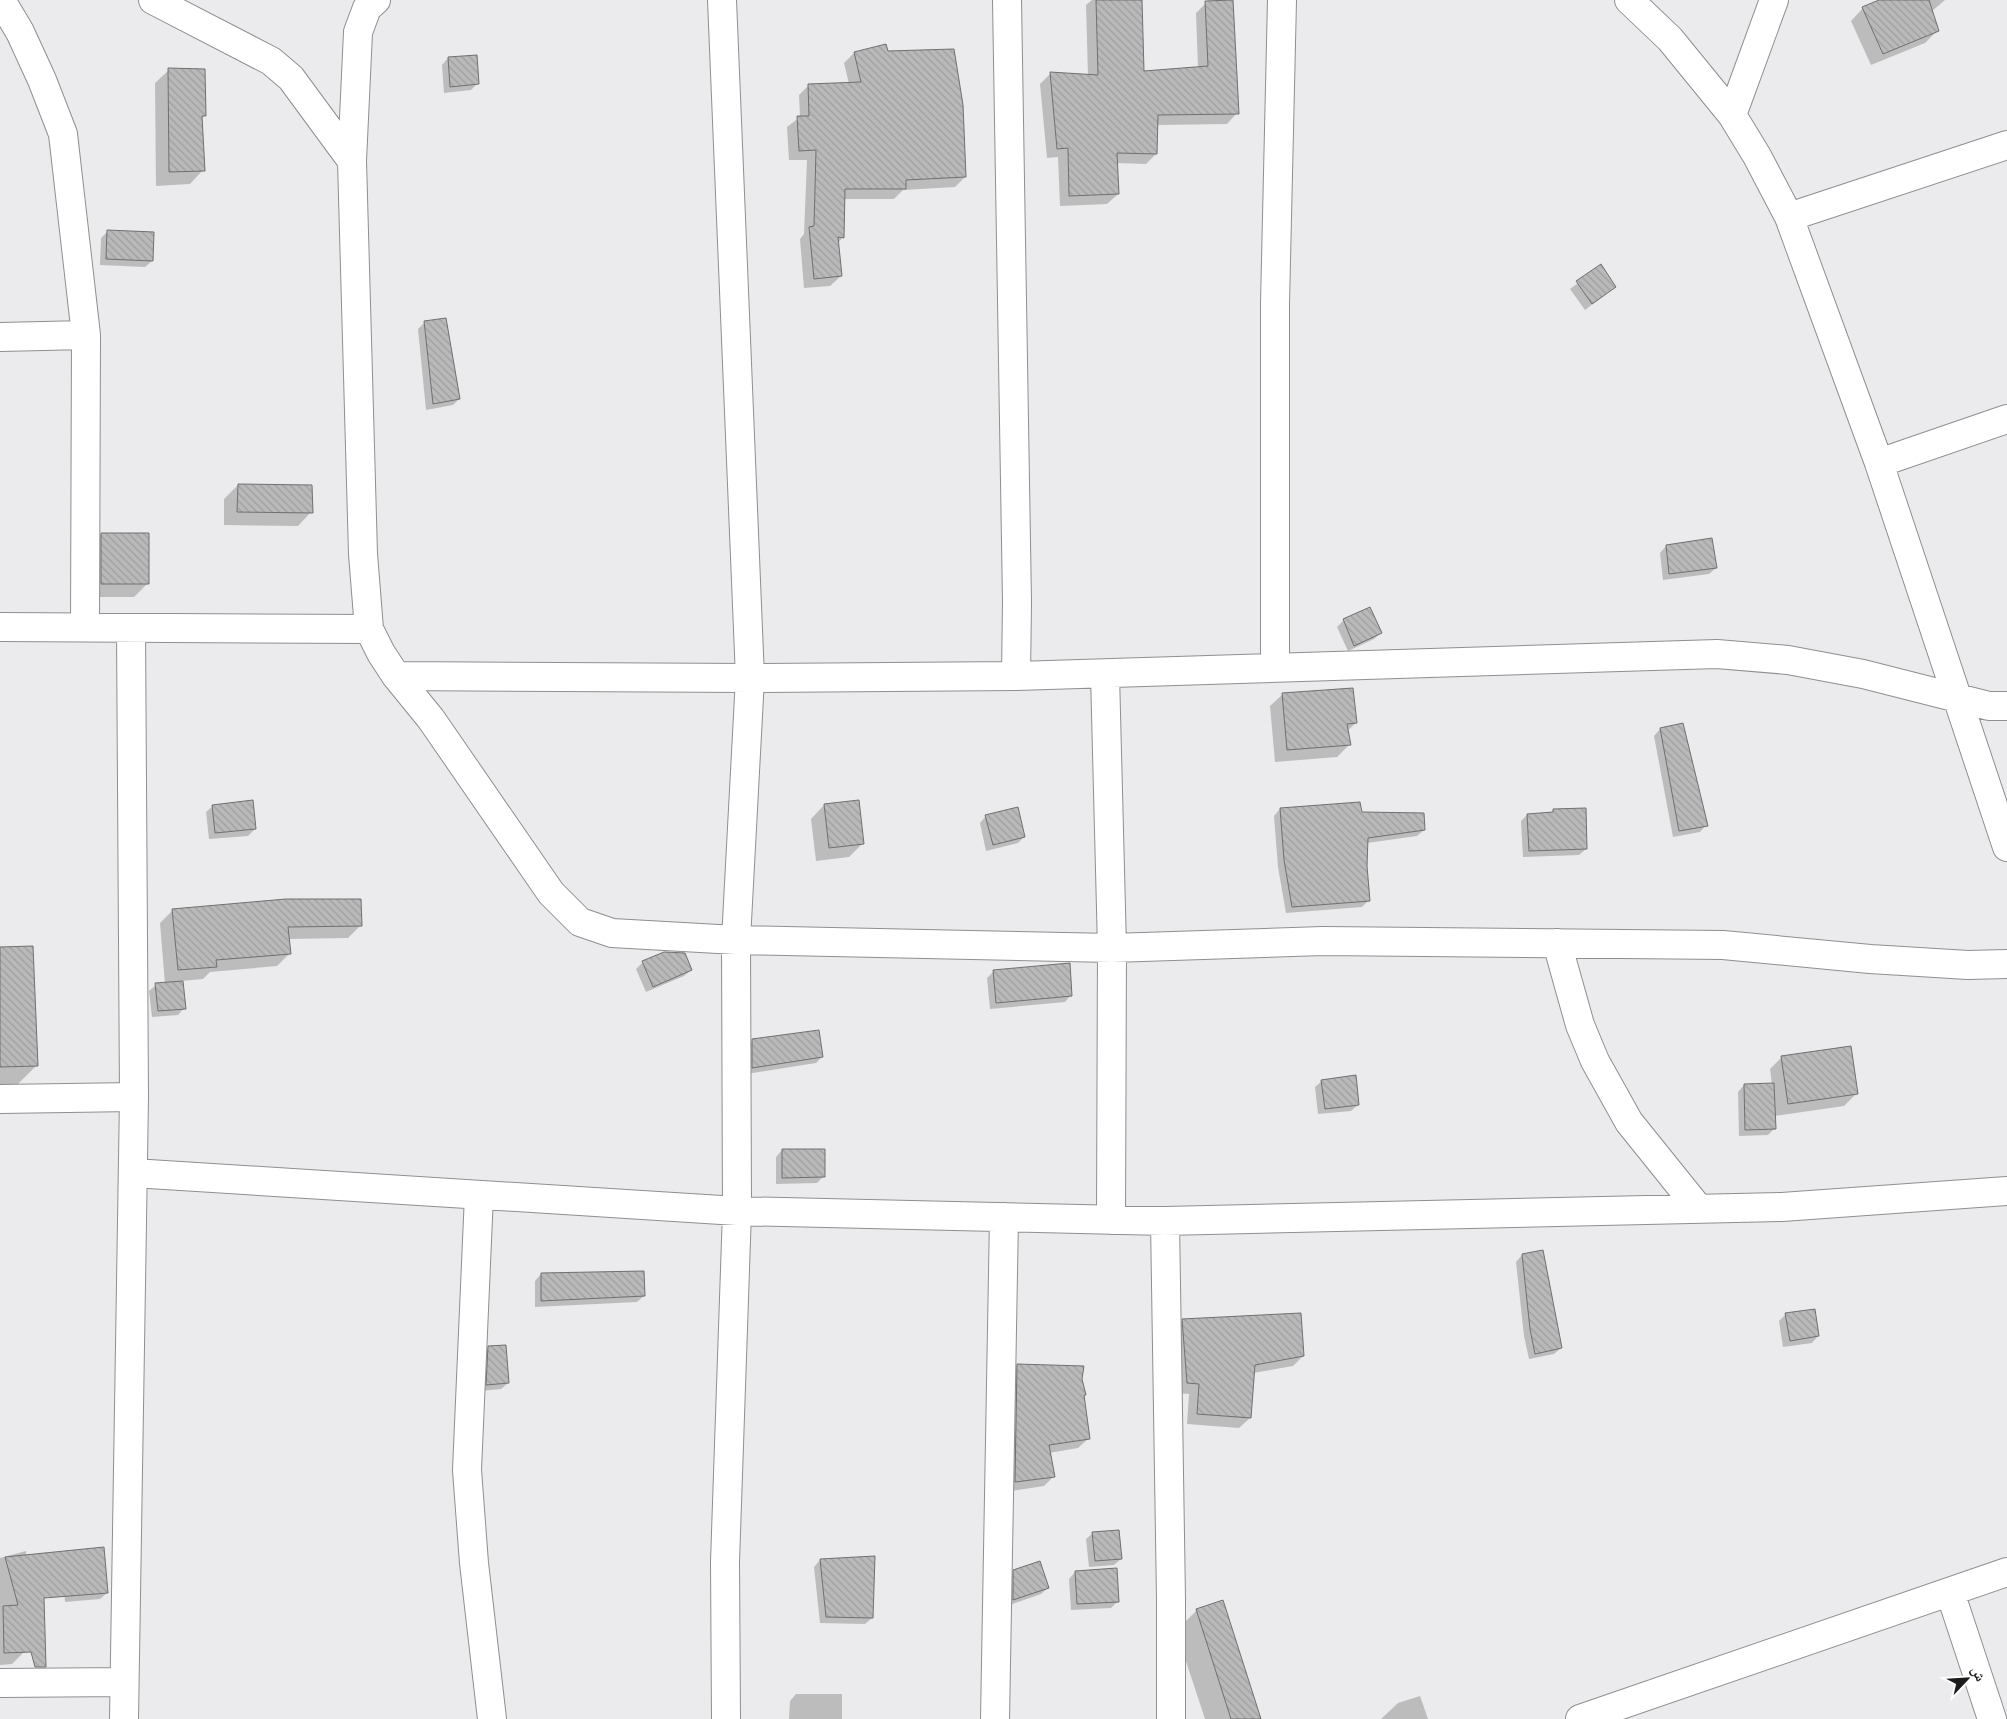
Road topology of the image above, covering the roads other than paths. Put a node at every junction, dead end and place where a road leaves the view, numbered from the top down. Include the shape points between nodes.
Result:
1 (1, 0) edge
2 (153, 0) edge
3 (376, 0) edge
4 (722, 0) edge
5 (1007, 0) edge
6 (1282, 0) edge
7 (1629, 0) edge
8 (1774, 0) edge
9 (1732, 115) junction
10 (2007, 145) edge
11 (352, 160) junction
12 (1789, 216) junction
13 (86, 335) junction
14 (0, 337) edge
15 (2007, 419) edge
16 (1879, 463) junction
17 (0, 627) edge
18 (85, 627) junction
19 (131, 629) junction
20 (369, 629) junction
21 (1275, 667) junction
22 (1105, 674) junction
23 (396, 676) junction
24 (1016, 676) junction
25 (750, 678) junction
26 (1958, 699) junction
27 (2007, 706) edge
28 (2007, 847) edge
29 (736, 940) junction
30 (1557, 944) junction
31 (1112, 948) junction
32 (2007, 964) edge
33 (134, 1097) junction
34 (0, 1099) edge
35 (133, 1173) junction
36 (2007, 1191) edge
37 (479, 1195) junction
38 (1698, 1209) junction
39 (737, 1211) junction
40 (1004, 1217) junction
41 (1111, 1220) junction
42 (1165, 1221) junction
43 (2007, 1572) edge
44 (1950, 1592) junction
45 (124, 1682) junction
46 (0, 1683) edge
47 (124, 1719) edge
48 (492, 1719) edge
49 (726, 1719) edge
50 (995, 1719) edge
51 (1171, 1719) edge
52 (1580, 1719) edge
53 (1992, 1719) edge

1 - 13 street via 20,32 63,134
2 - 11 street via 271,60 291,78
3 - 11 street via 367,8 358,32
4 - 25 street
5 - 24 street
6 - 21 street via 1275,304
7 - 9 street via 1670,39
8 - 9 street
9 - 12 street
10 - 12 street
11 - 20 street via 363,554
12 - 16 street
13 - 14 street
13 - 18 street
15 - 16 street
16 - 26 street
17 - 18 street
18 - 19 street
19 - 20 street
19 - 33 street
20 - 23 street
21 - 22 street
21 - 26 street via 1717,654 1788,660 1863,674
22 - 24 street
22 - 31 street
23 - 25 street
23 - 29 street via 431,719 550,893 580,922 612,934
24 - 25 street
25 - 29 street
26 - 27 street via 1989,706
26 - 28 street
29 - 31 street
29 - 39 street
30 - 31 street via 1323,941
30 - 32 street via 1723,945 1968,965
30 - 38 street via 1580,1025 1595,1061 1629,1122
31 - 41 street
33 - 34 street
33 - 35 street
35 - 37 street
35 - 45 street
36 - 38 street via 1782,1207
37 - 39 street
37 - 48 street via 467,1470
38 - 42 street
39 - 40 street
39 - 49 street via 725,1562
40 - 41 street
40 - 50 street
41 - 42 street
42 - 51 street
43 - 44 street
44 - 52 street
44 - 53 street
45 - 46 street
45 - 47 street

